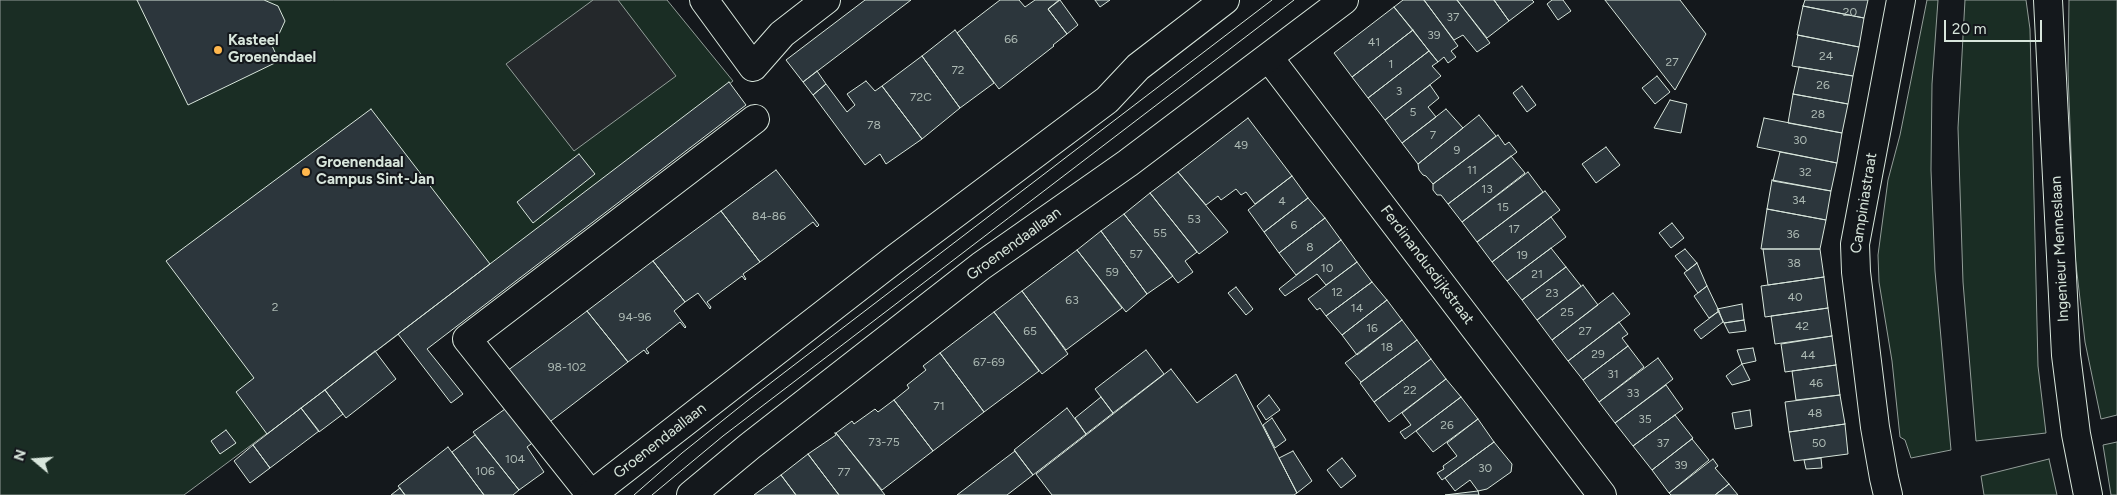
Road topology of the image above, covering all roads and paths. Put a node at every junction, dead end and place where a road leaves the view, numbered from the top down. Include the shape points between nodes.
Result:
1 (704, 0) edge
2 (826, 0) edge
3 (1226, 0) edge
4 (1344, 0) edge
5 (1901, 0) edge
6 (2048, 0) edge
7 (1269, 58) junction
8 (754, 119) dead end
9 (1587, 484) edge
10 (591, 495) edge
11 (691, 495) edge
12 (1602, 495) edge
13 (1888, 495) edge
14 (2088, 495) edge

1 - 2 street via 753,66 782,34
3 - 10 street, Groenendaallaan via 1138,68 1107,100 896,258
4 - 7 street, Groenendaallaan
5 - 13 street, Campiniastraat via 1855,244 1875,427
6 - 14 street, Ingenieur Menneslaan via 2066,355
7 - 9 street, Ferdinandusdijkstraat
7 - 11 street, Groenendaallaan via 1128,164 981,266
8 - 10 street via 467,338
9 - 12 street, Ferdinandusdijkstraat

